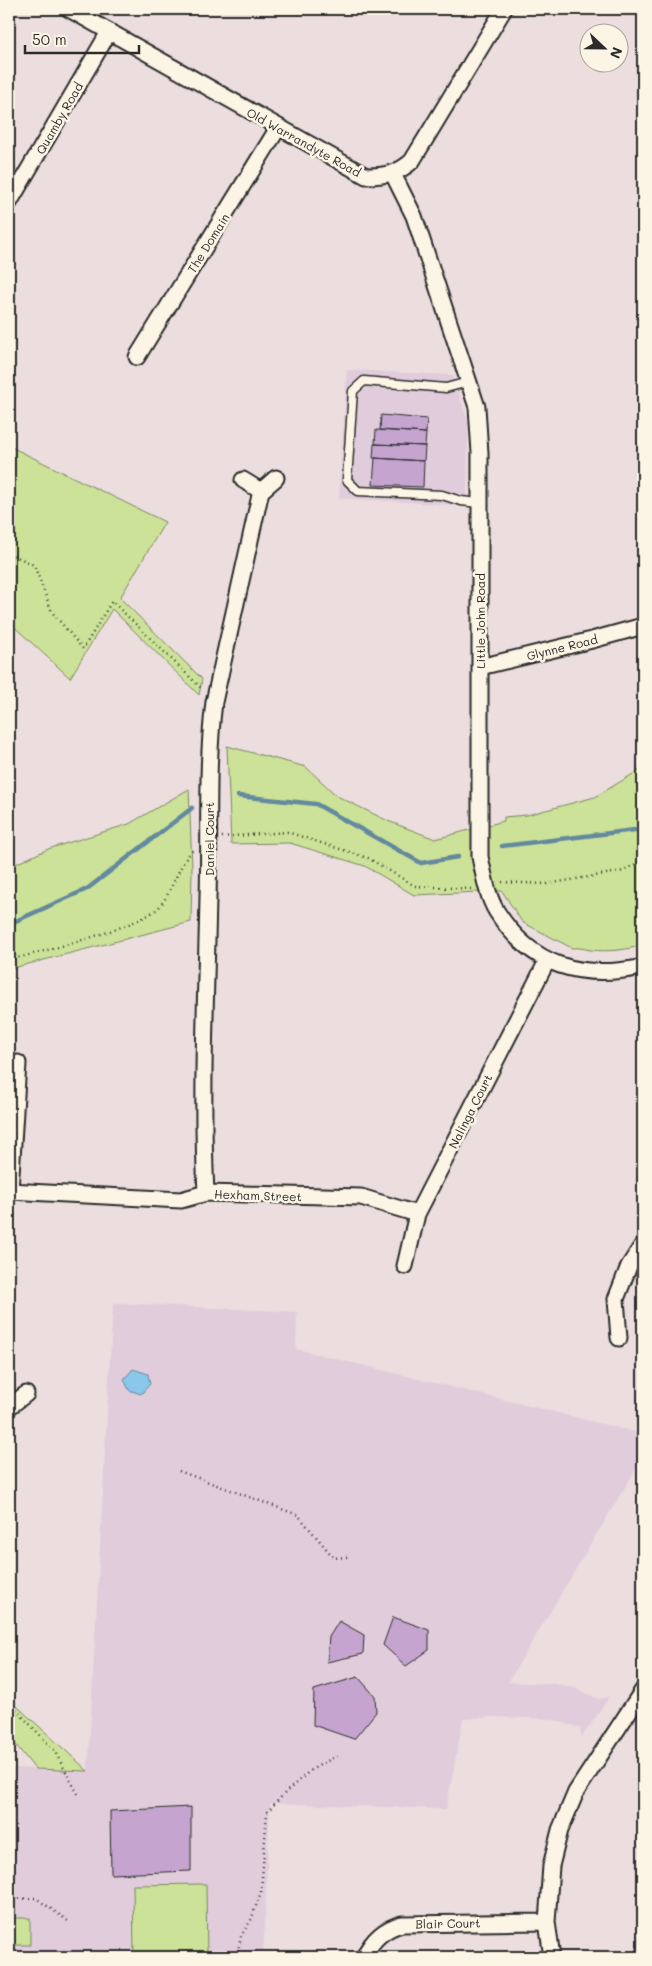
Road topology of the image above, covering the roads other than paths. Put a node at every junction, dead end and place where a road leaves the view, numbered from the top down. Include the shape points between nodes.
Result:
1 (69, 9) edge
2 (504, 9) edge
3 (109, 32) junction
4 (278, 128) junction
5 (393, 174) junction
6 (9, 203) edge
7 (137, 358) dead end
8 (468, 382) junction
9 (276, 478) dead end
10 (242, 480) dead end
11 (261, 491) junction
12 (479, 503) junction
13 (643, 626) edge
14 (480, 667) junction
15 (547, 961) junction
16 (643, 967) edge
17 (18, 1063) dead end
18 (9, 1191) edge
19 (206, 1193) junction
20 (417, 1214) junction
21 (643, 1244) edge
22 (405, 1266) dead end
23 (619, 1338) dead end
24 (26, 1394) dead end
25 (9, 1407) edge
26 (643, 1690) edge
27 (547, 1922) junction
28 (364, 1957) edge
29 (552, 1957) edge

1 - 3 street, Old Warrandyte Road
2 - 5 street via 412,161
3 - 4 street, Old Warrandyte Road
3 - 6 street, Quamby Road
4 - 5 street, Old Warrandyte Road via 366,176
4 - 7 street, The Domain
5 - 8 street, Little John Road via 414,216
8 - 12 street, Little John Road via 477,407 479,428
8 - 12 lane via 446,388 364,381 353,391 347,480 358,491 442,495
9 - 11 street
10 - 11 street
11 - 19 street, Daniel Court via 214,702 208,767 210,838 203,1132
12 - 14 street, Little John Road
13 - 14 street, Glynne Road
14 - 15 street, Little John Road via 480,857 486,886 496,912 520,940
15 - 16 street, Little John Road via 584,972
15 - 20 street, Nalinga Court
17 - 18 street
18 - 19 street, Hexham Street via 181,1200
19 - 20 street, Hexham Street via 361,1197
20 - 22 street, Nalinga Court
21 - 23 street via 629,1266 616,1299
24 - 25 street
26 - 27 street via 576,1792 560,1830 551,1866
27 - 28 street, Blair Court via 402,1924 390,1927 380,1935
27 - 29 street

